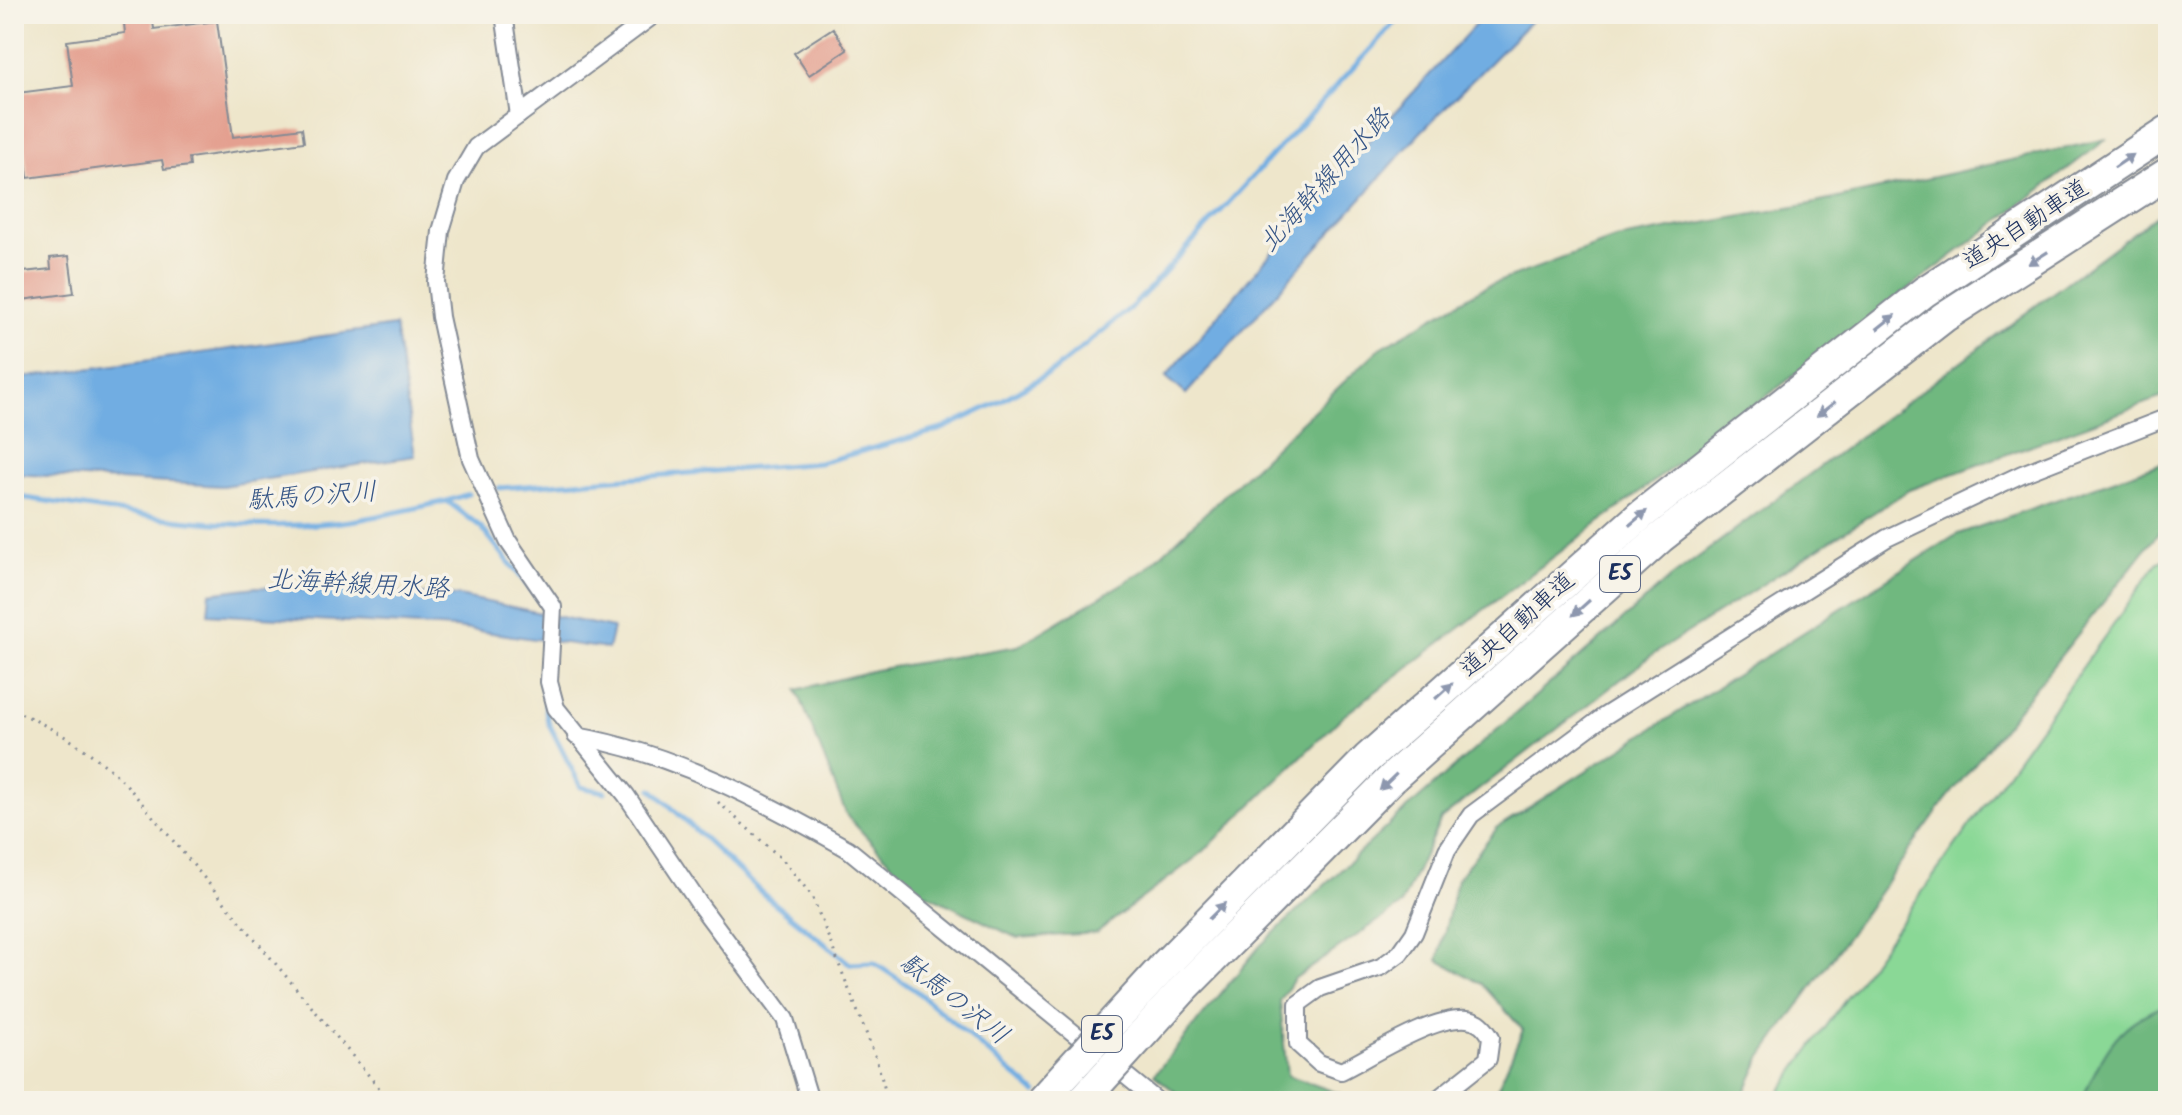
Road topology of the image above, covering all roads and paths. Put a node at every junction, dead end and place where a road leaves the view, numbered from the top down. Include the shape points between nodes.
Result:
1 (504, 14) edge
2 (655, 14) edge
3 (519, 115) junction
4 (2168, 131) edge
5 (2168, 173) edge
6 (2168, 417) edge
7 (14, 710) edge
8 (576, 736) junction
9 (696, 773) junction
10 (390, 1101) edge
11 (810, 1101) edge
12 (888, 1101) edge
13 (1041, 1101) edge
14 (1082, 1101) edge
15 (1157, 1101) edge
16 (1435, 1101) edge

1 - 3 street
2 - 3 street
3 - 8 street via 476,147 456,181 441,231 436,282 471,459 508,541 553,607 549,682 556,708
13 -> 4 highway, 道央自動車道 / E5, bridge via 1163,967 1368,758 1641,515 1924,292
5 -> 14 highway, 道央自動車道 / E5, bridge via 1944,317 1660,538 1392,778 1184,988
6 - 16 street via 2022,474 1887,538 1603,717 1471,815 1447,850 1414,933 1400,953 1381,967 1320,988 1298,1004 1298,1044 1319,1063 1341,1071 1444,1021 1482,1024 1491,1037 1488,1059
7 - 10 path via 63,733 125,783
8 - 9 street via 622,744
8 - 11 street via 626,795 785,1019
9 - 12 path via 702,787 783,860 812,896
9 - 15 street via 848,849

